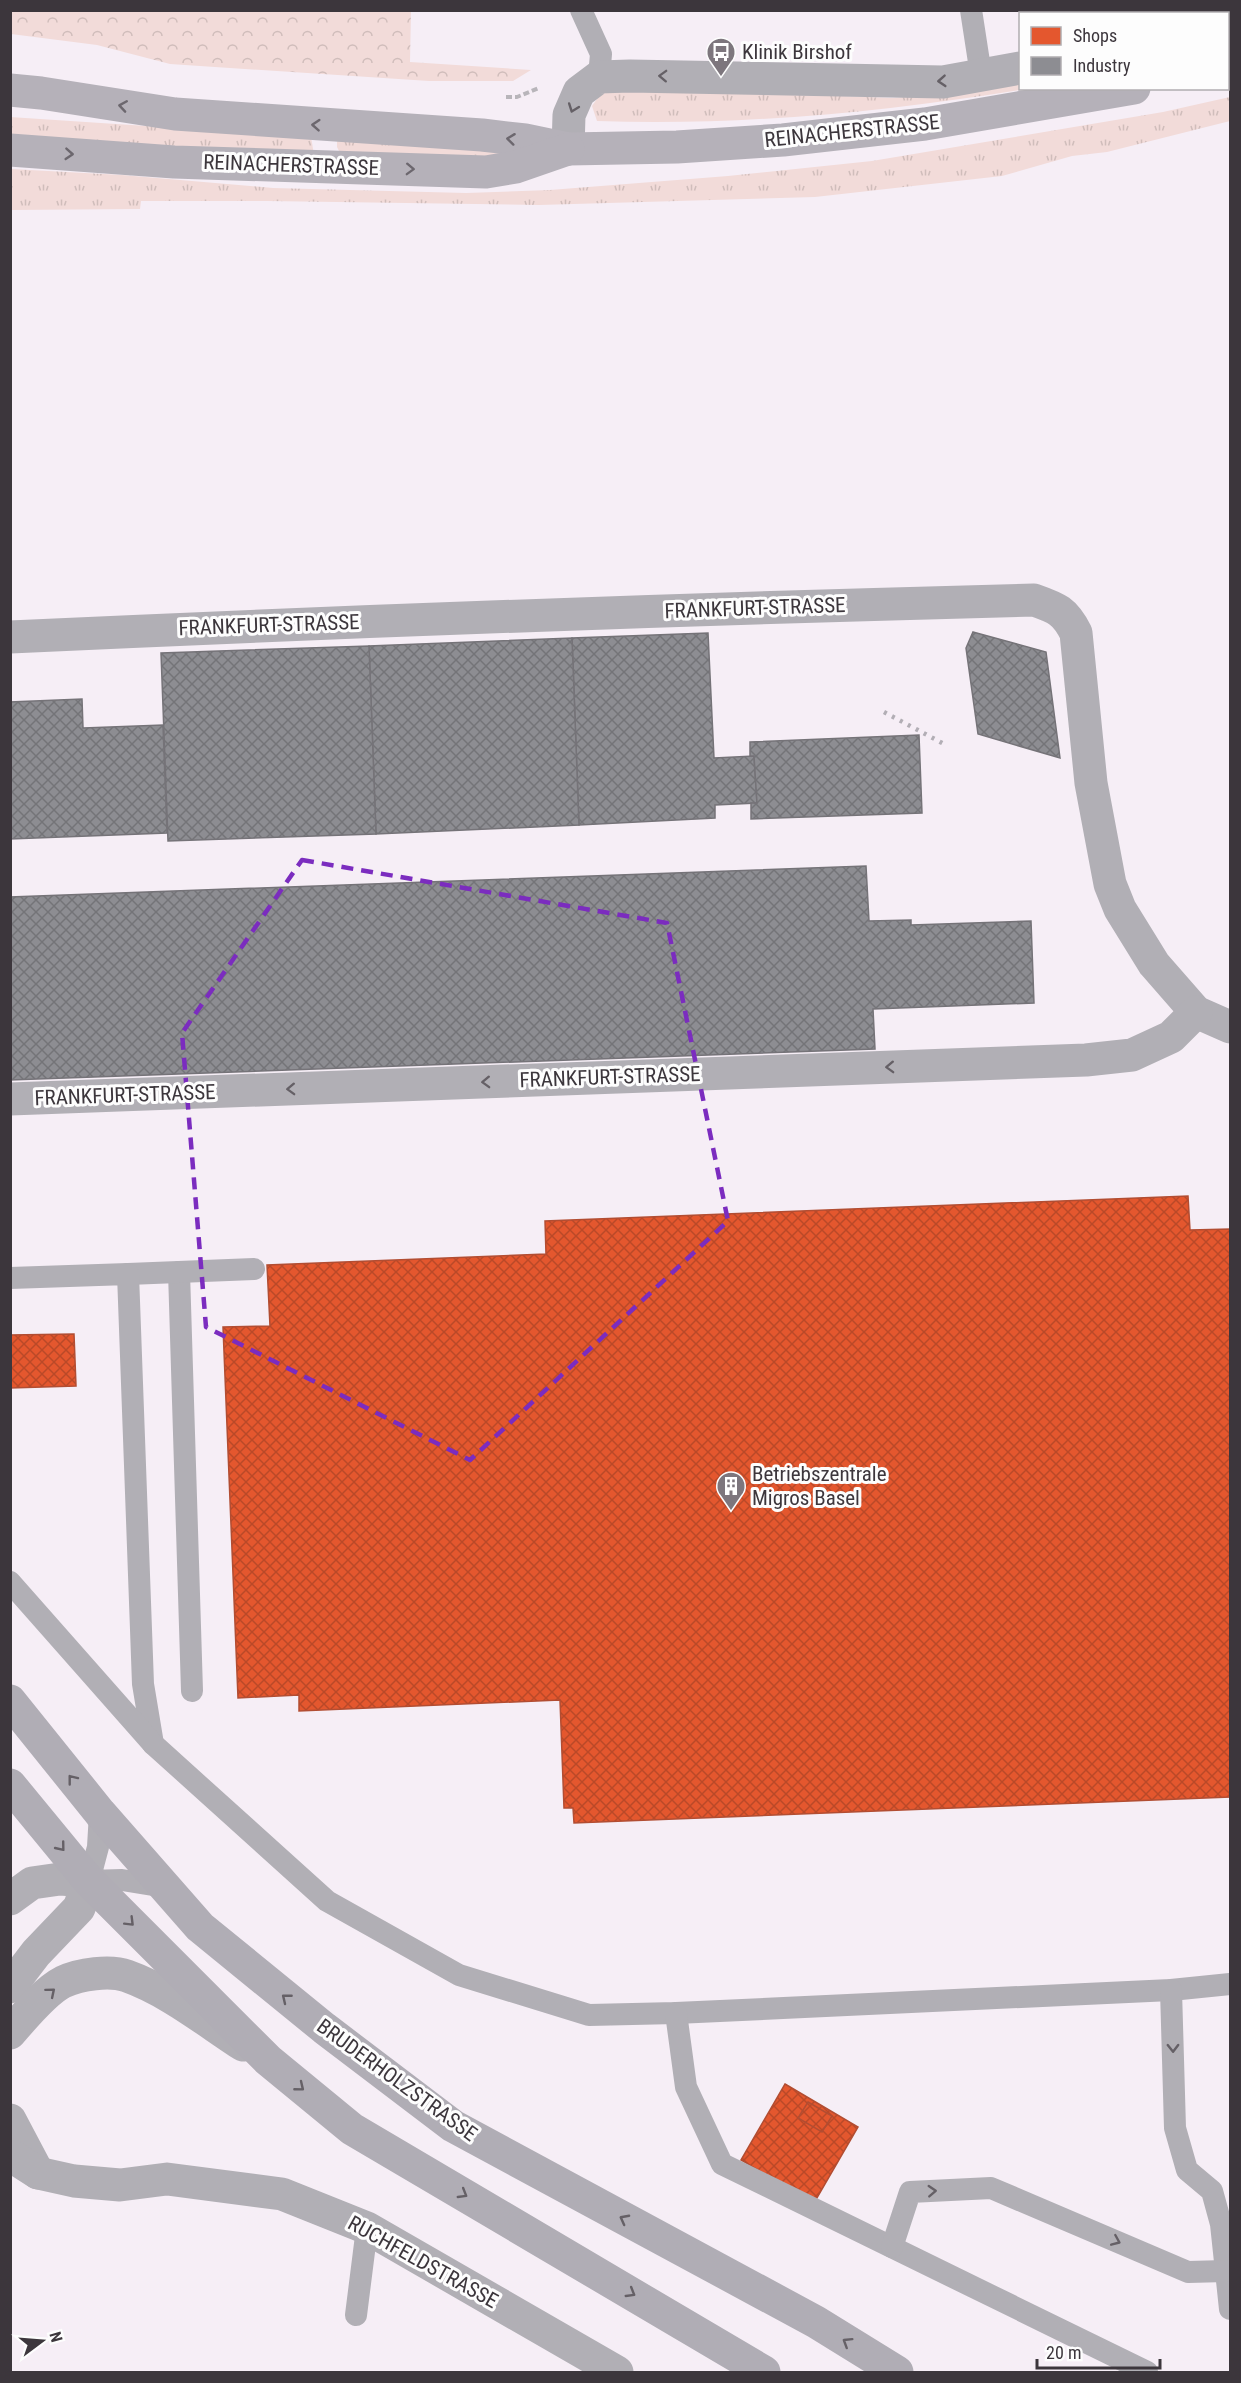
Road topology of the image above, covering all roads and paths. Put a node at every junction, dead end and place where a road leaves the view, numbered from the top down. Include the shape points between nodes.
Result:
1 (581, 10) edge
2 (971, 10) edge
3 (1019, 68) edge
4 (981, 75) junction
5 (599, 77) junction
6 (10, 90) edge
7 (1123, 90) edge
8 (494, 96) dead end
9 (568, 149) junction
10 (10, 150) edge
11 (10, 637) edge
12 (1196, 1012) junction
13 (1230, 1027) edge
14 (10, 1099) edge
15 (254, 1269) dead end
16 (179, 1272) junction
17 (128, 1274) junction
18 (10, 1278) edge
19 (10, 1582) edge
20 (192, 1691) dead end
21 (10, 1701) edge
22 (153, 1744) junction
23 (10, 1785) edge
24 (100, 1813) junction
25 (88, 1881) junction
26 (165, 1887) junction
27 (10, 1899) edge
28 (1230, 1984) edge
29 (10, 1987) edge
30 (1171, 1990) junction
31 (676, 2013) junction
32 (10, 2033) edge
33 (268, 2060) junction
34 (10, 2120) edge
35 (10, 2155) edge
36 (38, 2172) junction
37 (368, 2228) junction
38 (892, 2247) junction
39 (1226, 2271) junction
40 (1230, 2309) edge
41 (356, 2315) dead end
42 (617, 2373) edge
43 (764, 2373) edge
44 (897, 2373) edge
45 (1147, 2373) edge

1 - 5 lane via 601,54
2 - 4 lane
3 - 4 street, REINACHERSTRASSE
4 -> 5 street, REINACHERSTRASSE via 943,82
5 - 8 path via 555,82 517,97
5 -> 9 street via 579,92 569,115
9 -> 6 main road, REINACHERSTRASSE via 482,135 175,114
7 - 9 main road, REINACHERSTRASSE via 853,134 677,147
10 -> 9 main road, REINACHERSTRASSE via 174,162 486,172 516,167
11 - 12 street, FRANKFURT-STRASSE via 728,608 1034,600 1068,617 1076,633 1091,783 1110,884 1120,909 1154,964
12 - 13 street, FRANKFURT-STRASSE
12 -> 14 street, FRANKFURT-STRASSE via 1171,1037 1131,1054 1086,1060
15 - 16 lane
16 - 17 lane
16 - 20 lane
17 - 18 lane
17 - 22 lane via 143,1684
19 - 22 lane
24 -> 21 main road, BRUDERHOLZSTRASSE
22 - 31 lane via 327,1901 459,1975 589,2015
23 -> 25 main road
24 - 25 lane via 98,1846
24 - 26 main road, BRUDERHOLZSTRASSE
25 - 26 lane via 122,1880
25 - 27 street via 32,1883
25 - 29 street via 79,1908
25 -> 33 main road
44 -> 26 main road, BRUDERHOLZSTRASSE via 816,2322 453,2127 200,1927
28 - 30 lane
30 - 31 lane
30 -> 39 lane via 1175,2128 1187,2170 1212,2191 1221,2224
31 - 38 lane via 686,2087 722,2164
32 -> 33 street via 31,2008 63,1982 95,1974 126,1976 166,1996
33 -> 43 main road via 352,2128
34 - 36 street
35 - 36 street, RUCHFELDSTRASSE
36 - 37 street, RUCHFELDSTRASSE via 82,2182 120,2185 167,2179 282,2194
37 - 41 lane
37 - 42 street, RUCHFELDSTRASSE
38 -> 39 lane via 910,2192 992,2188 1188,2272
38 - 45 lane
39 - 40 lane

